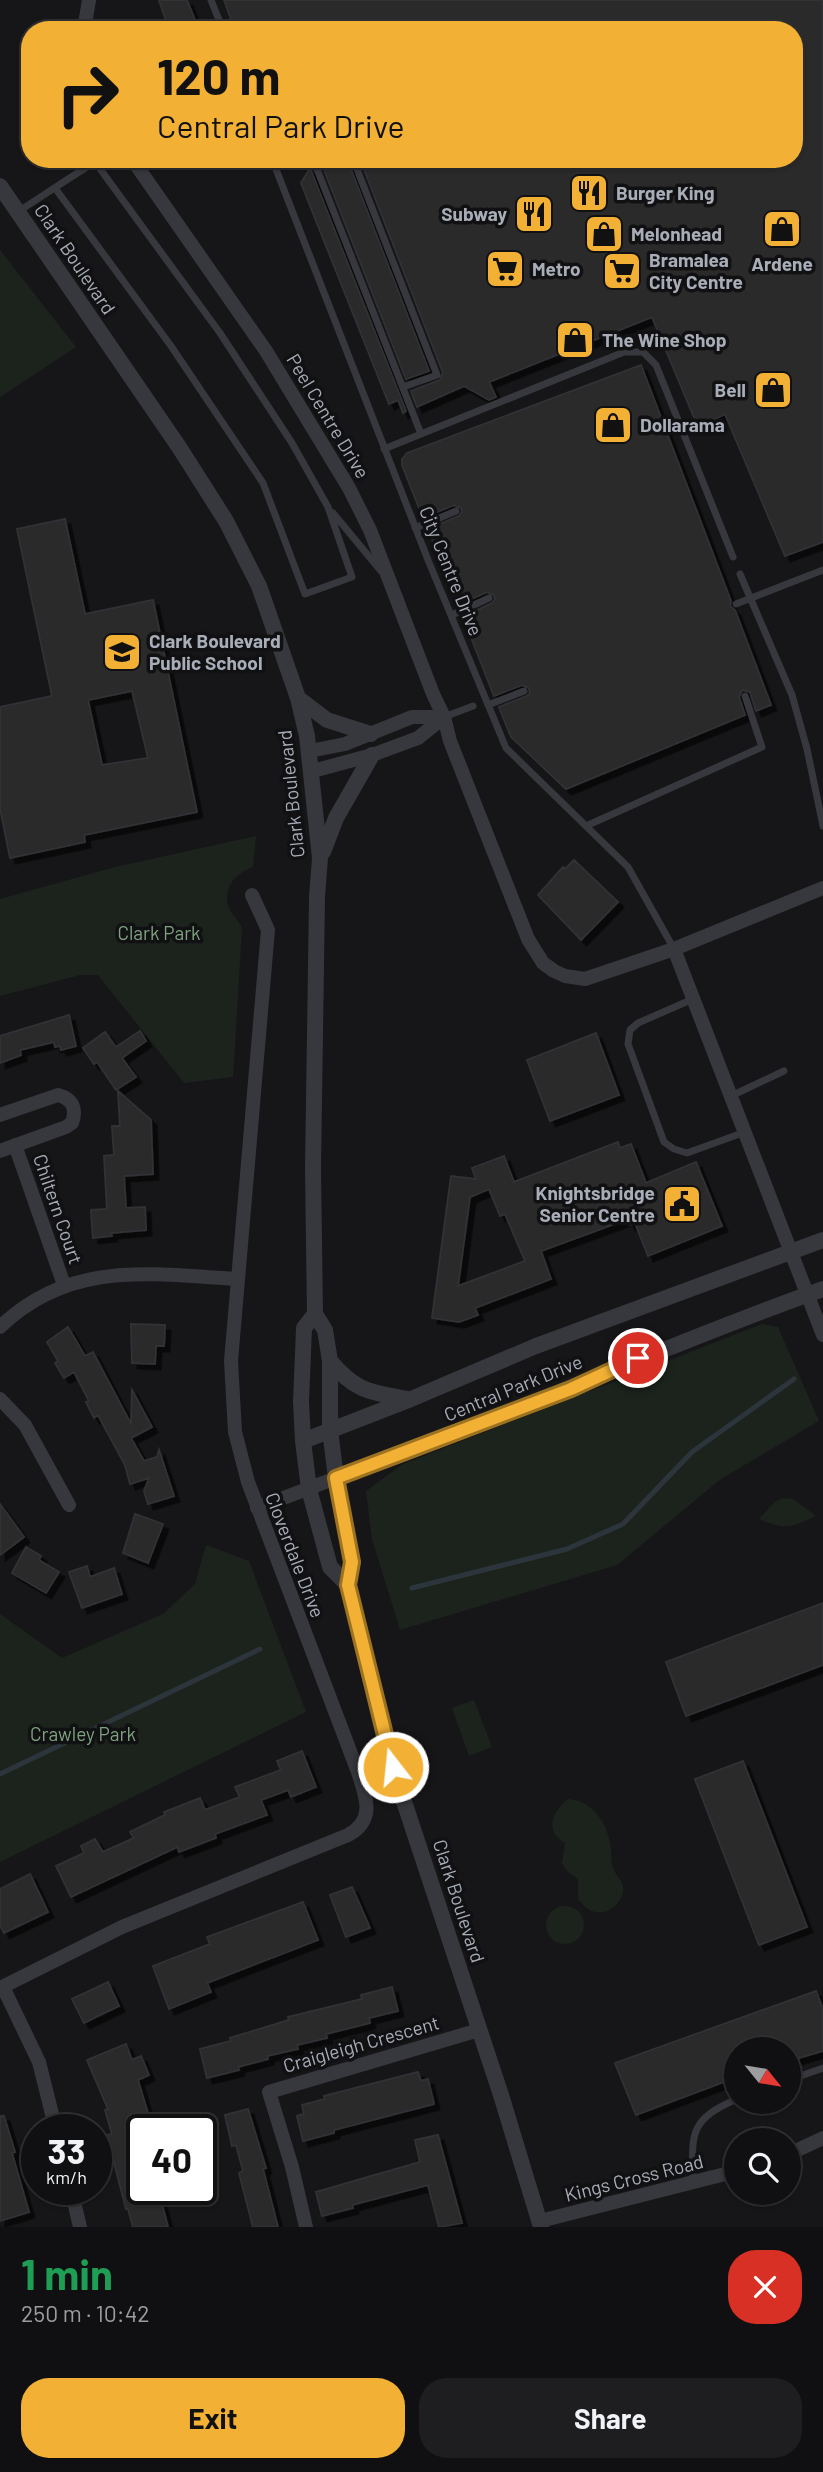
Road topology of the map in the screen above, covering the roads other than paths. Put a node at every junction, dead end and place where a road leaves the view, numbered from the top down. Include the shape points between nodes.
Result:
1 (89, 0) edge
2 (211, 0) edge
3 (86, 21) edge
4 (219, 21) edge
5 (85, 168) edge
6 (98, 168) edge
7 (138, 168) edge
8 (275, 168) edge
9 (317, 168) edge
10 (358, 168) edge
11 (0, 186) edge
12 (55, 188) junction
13 (18, 212) junction
14 (402, 387) junction
15 (421, 434) junction
16 (384, 450) junction
17 (328, 507) junction
18 (456, 511) dead end
19 (415, 528) junction
20 (733, 557) dead end
21 (823, 570) edge
22 (740, 574) dead end
23 (388, 579) junction
24 (489, 598) dead end
25 (749, 599) junction
26 (736, 604) dead end
27 (452, 615) junction
28 (524, 691) dead end
29 (745, 696) dead end
30 (298, 698) junction
31 (488, 705) junction
32 (473, 706) dead end
33 (444, 717) junction
34 (371, 734) junction
35 (310, 751) junction
36 (372, 755) junction
37 (313, 771) junction
38 (823, 826) edge
39 (586, 827) junction
40 (320, 858) junction
41 (823, 888) edge
42 (253, 895) dead end
43 (674, 949) junction
44 (694, 999) junction
45 (784, 1071) dead end
46 (731, 1096) junction
47 (0, 1115) edge
48 (745, 1132) junction
49 (15, 1145) junction
50 (0, 1151) edge
51 (823, 1240) edge
52 (792, 1252) junction
53 (238, 1279) junction
54 (64, 1285) junction
55 (815, 1292) edge
56 (315, 1314) junction
57 (0, 1327) edge
58 (823, 1335) edge
59 (330, 1361) junction
60 (0, 1399) edge
61 (411, 1399) junction
62 (330, 1430) junction
63 (303, 1441) junction
64 (336, 1478) junction
65 (309, 1489) junction
66 (69, 1505) dead end
67 (257, 1508) junction
68 (348, 1585) junction
69 (1, 1987) edge
70 (479, 2030) junction
71 (823, 2068) edge
72 (802, 2075) edge
73 (724, 2104) edge
74 (52, 2114) edge
75 (823, 2138) edge
76 (801, 2148) edge
77 (724, 2175) edge
78 (693, 2183) junction
79 (75, 2205) edge
80 (540, 2224) edge
81 (80, 2227) edge
82 (306, 2227) edge

1 - 3 street
2 - 4 lane
5 - 12 lane
6 - 17 lane via 220,333
7 - 23 street, Peel Centre Drive via 287,385 349,488
8 - 16 lane, City Centre Drive
9 - 14 lane
10 - 14 lane via 438,374
11 - 13 street, Clark Boulevard
12 - 13 lane
12 - 17 lane via 171,346 263,483 305,594 352,577
13 - 30 street, Clark Boulevard via 226,521 259,586
14 - 15 lane
15 - 16 lane
15 - 20 lane via 624,352 643,352 656,365
16 - 19 lane, City Centre Drive
17 - 23 lane
18 - 19 lane
19 - 27 lane, City Centre Drive
21 - 25 lane
22 - 25 lane
23 - 33 street, Peel Centre Drive
24 - 27 lane
25 - 26 lane
25 - 38 lane via 792,695
27 - 31 lane, City Centre Drive
28 - 31 lane
29 - 39 lane via 762,747
30 - 34 street via 327,720
30 - 35 street, Clark Boulevard
31 - 39 lane, City Centre Drive via 506,748
32 - 33 lane
33 - 34 street via 412,717
33 - 36 street via 418,738
33 - 43 street, Peel Centre Drive via 528,939 543,963 565,976 585,979
34 - 35 street
35 - 37 street, Clark Boulevard
36 - 37 street
36 - 40 street via 336,818
37 - 40 street, Clark Boulevard
39 - 43 lane, City Centre Drive via 628,867
40 - 56 street, Clark Boulevard via 313,1134
41 - 43 street, Peel Centre Drive
42 - 53 street, Cloverdale Drive via 268,930
43 - 44 street
44 - 46 street
44 - 48 lane via 630,1030 628,1044 664,1142 687,1153
45 - 46 lane
46 - 48 street
47 - 49 street, Chiltern Court via 58,1095 71,1101 75,1109 72,1123
48 - 52 street
49 - 50 street, Chiltern Court
49 - 54 street, Chiltern Court
51 - 52 street, Central Park Drive
52 - 55 street
52 - 61 street, Central Park Drive via 536,1346
53 - 54 street via 144,1274
53 - 67 street, Cloverdale Drive via 231,1361 233,1417
54 - 57 street via 21,1307
55 - 58 street
55 - 64 street, Central Park Drive
56 - 59 street, Clark Boulevard via 325,1330
56 - 63 street, Clark Boulevard via 304,1328
59 - 61 street via 355,1386
59 - 62 street, Clark Boulevard
60 - 66 street via 25,1425
61 - 62 street, Central Park Drive
62 - 63 street, Central Park Drive
62 - 64 street, Clark Boulevard
63 - 65 street, Clark Boulevard
64 - 65 street, Central Park Drive
64 - 68 street, Clark Boulevard via 352,1562
65 - 67 street, Central Park Drive
65 - 68 street, Clark Boulevard via 330,1567
67 - 69 street, Cloverdale Drive via 358,1772 367,1799 364,1821 348,1836 122,1927
68 - 70 street, Clark Boulevard via 387,1750
69 - 74 street via 39,2062
70 - 80 street, Clark Boulevard
70 - 82 street, Craigleigh Crescent via 269,2092
71 - 72 lane
73 - 78 lane via 698,2123 692,2142
75 - 76 street
77 - 78 street, Kings Cross Road
78 - 80 street, Kings Cross Road
79 - 81 street

